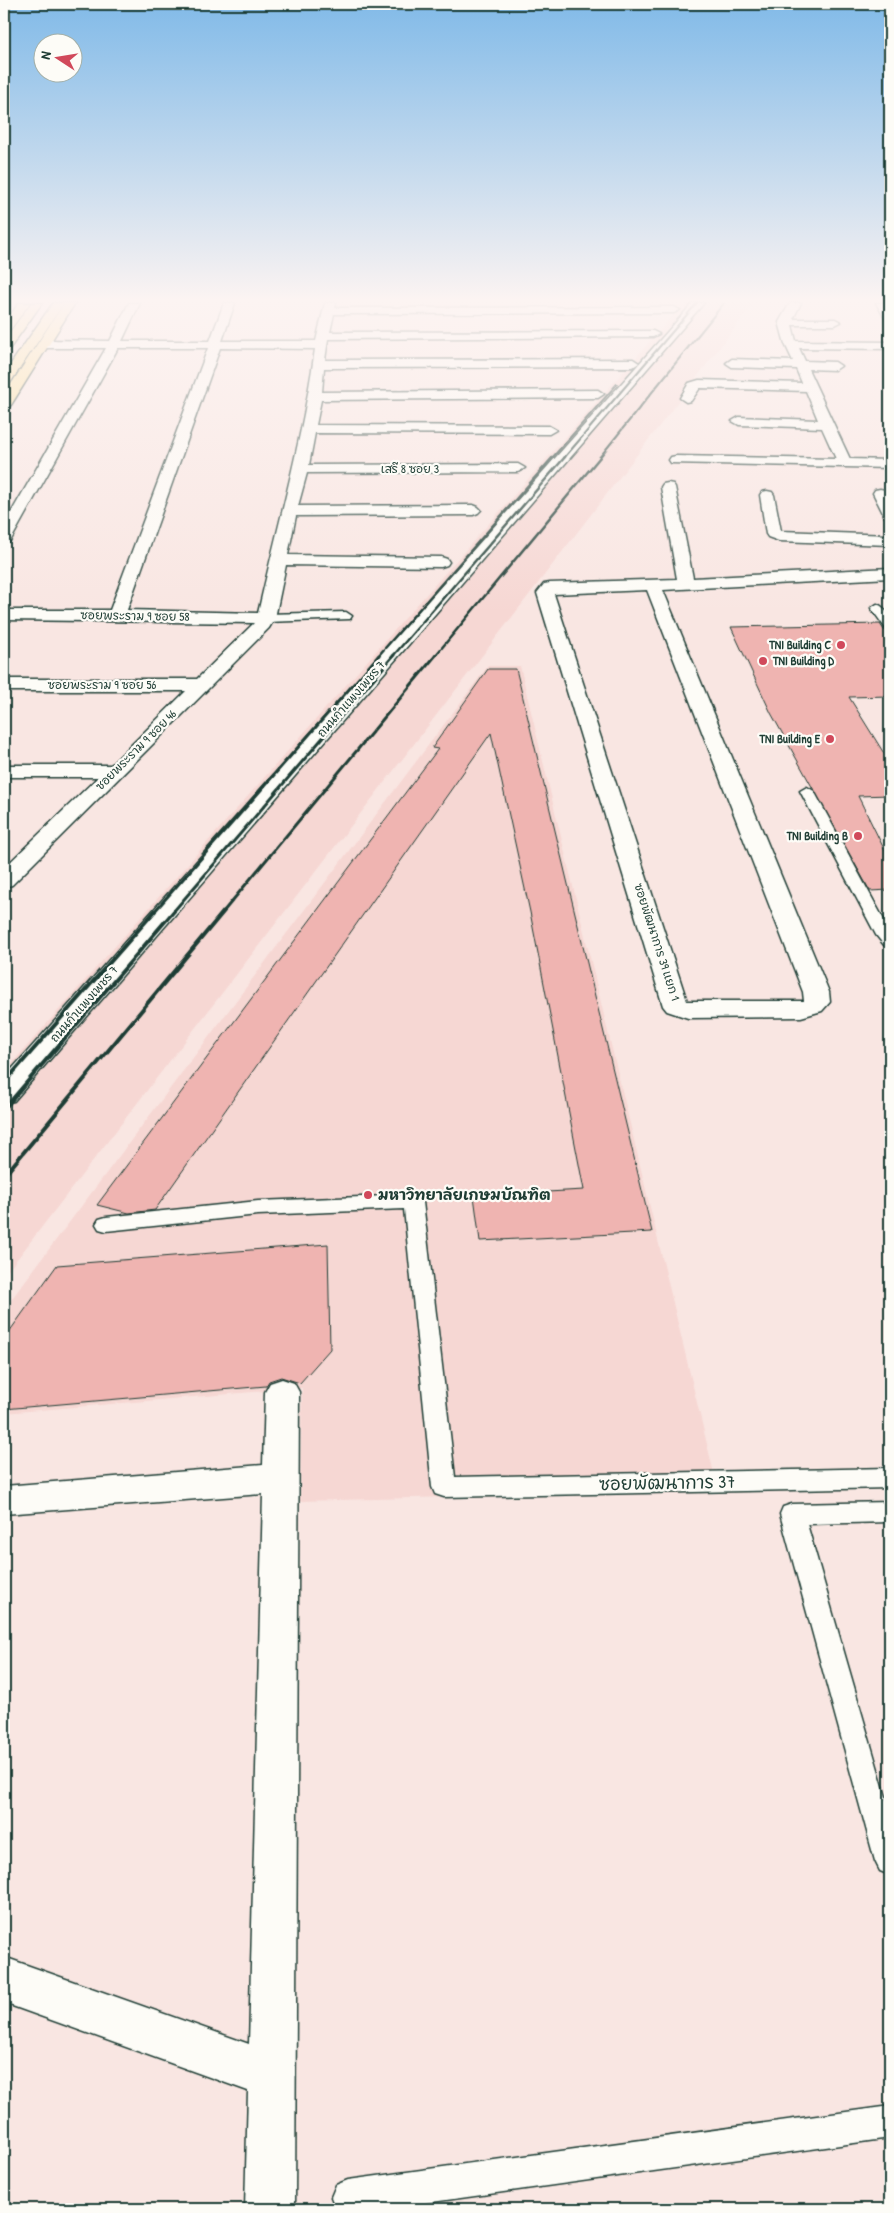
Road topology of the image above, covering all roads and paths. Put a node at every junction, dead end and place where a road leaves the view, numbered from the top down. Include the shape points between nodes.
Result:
1 (79, 406) edge
2 (192, 406) edge
3 (312, 406) edge
4 (608, 406) edge
5 (820, 406) edge
6 (739, 420) dead end
7 (828, 424) junction
8 (308, 429) junction
9 (549, 430) dead end
10 (676, 460) dead end
11 (845, 464) junction
12 (890, 464) edge
13 (518, 468) dead end
14 (301, 469) junction
15 (668, 486) dead end
16 (880, 493) dead end
17 (767, 495) dead end
18 (473, 510) dead end
19 (289, 512) junction
20 (890, 514) edge
21 (4, 538) edge
22 (890, 540) edge
23 (278, 560) junction
24 (441, 562) dead end
25 (890, 573) edge
26 (686, 584) junction
27 (653, 585) junction
28 (877, 608) dead end
29 (117, 614) junction
30 (4, 615) edge
31 (346, 616) dead end
32 (266, 618) junction
33 (890, 626) edge
34 (4, 685) edge
35 (200, 685) junction
36 (4, 771) edge
37 (116, 771) junction
38 (807, 791) dead end
39 (4, 855) edge
40 (30, 855) junction
41 (4, 880) edge
42 (890, 942) edge
43 (4, 1095) edge
44 (106, 1224) dead end
45 (282, 1392) dead end
46 (281, 1478) junction
47 (890, 1478) edge
48 (444, 1487) joint
49 (4, 1500) edge
50 (890, 1512) edge
51 (890, 1860) edge
52 (4, 1980) edge
53 (272, 2076) junction
54 (890, 2122) edge
55 (348, 2197) dead end
56 (270, 2209) edge

1 - 21 street
2 - 29 street
3 - 8 street
4 - 43 street, ถนนกำแพงเพชร 7
5 - 7 street
6 - 7 street
7 - 11 street
8 - 9 street
8 - 14 street
10 - 11 street
11 - 12 street
13 - 14 street, เสรี 8 ซอย 3
14 - 19 street
15 - 26 street
16 - 20 street
17 - 22 street via 774,534 779,536
18 - 19 street
19 - 23 street
23 - 24 street
23 - 32 street
25 - 26 street, ซอยพัฒนาการ 39 แยก 1
26 - 27 street, ซอยพัฒนาการ 39 แยก 1
27 - 27 street, ซอยพัฒนาการ 39 แยก 1 via 816,992 813,1006 801,1009 688,1010 676,1006 545,593 550,588
28 - 33 lane
29 - 30 street, ซอยพระราม 9 ซอย 58
29 - 32 street, ซอยพระราม 9 ซอย 58
31 - 32 lane
32 - 35 street, ซอยพระราม 9 ซอย 46
34 - 35 street, ซอยพระราม 9 ซอย 56
35 - 37 street, ซอยพระราม 9 ซอย 46
36 - 37 street
37 - 40 street, ซอยพระราม 9 ซอย 46
38 - 42 lane
39 - 40 street
40 - 41 street, ซอยพระราม 9 ซอย 46
44 - 48 lane via 258,1208 413,1202
45 - 46 street
46 - 49 street
46 - 53 street
47 - 48 lane, ซอยพัฒนาการ 37
50 - 51 lane via 792,1514
52 - 53 street
53 - 56 street
54 - 55 lane

